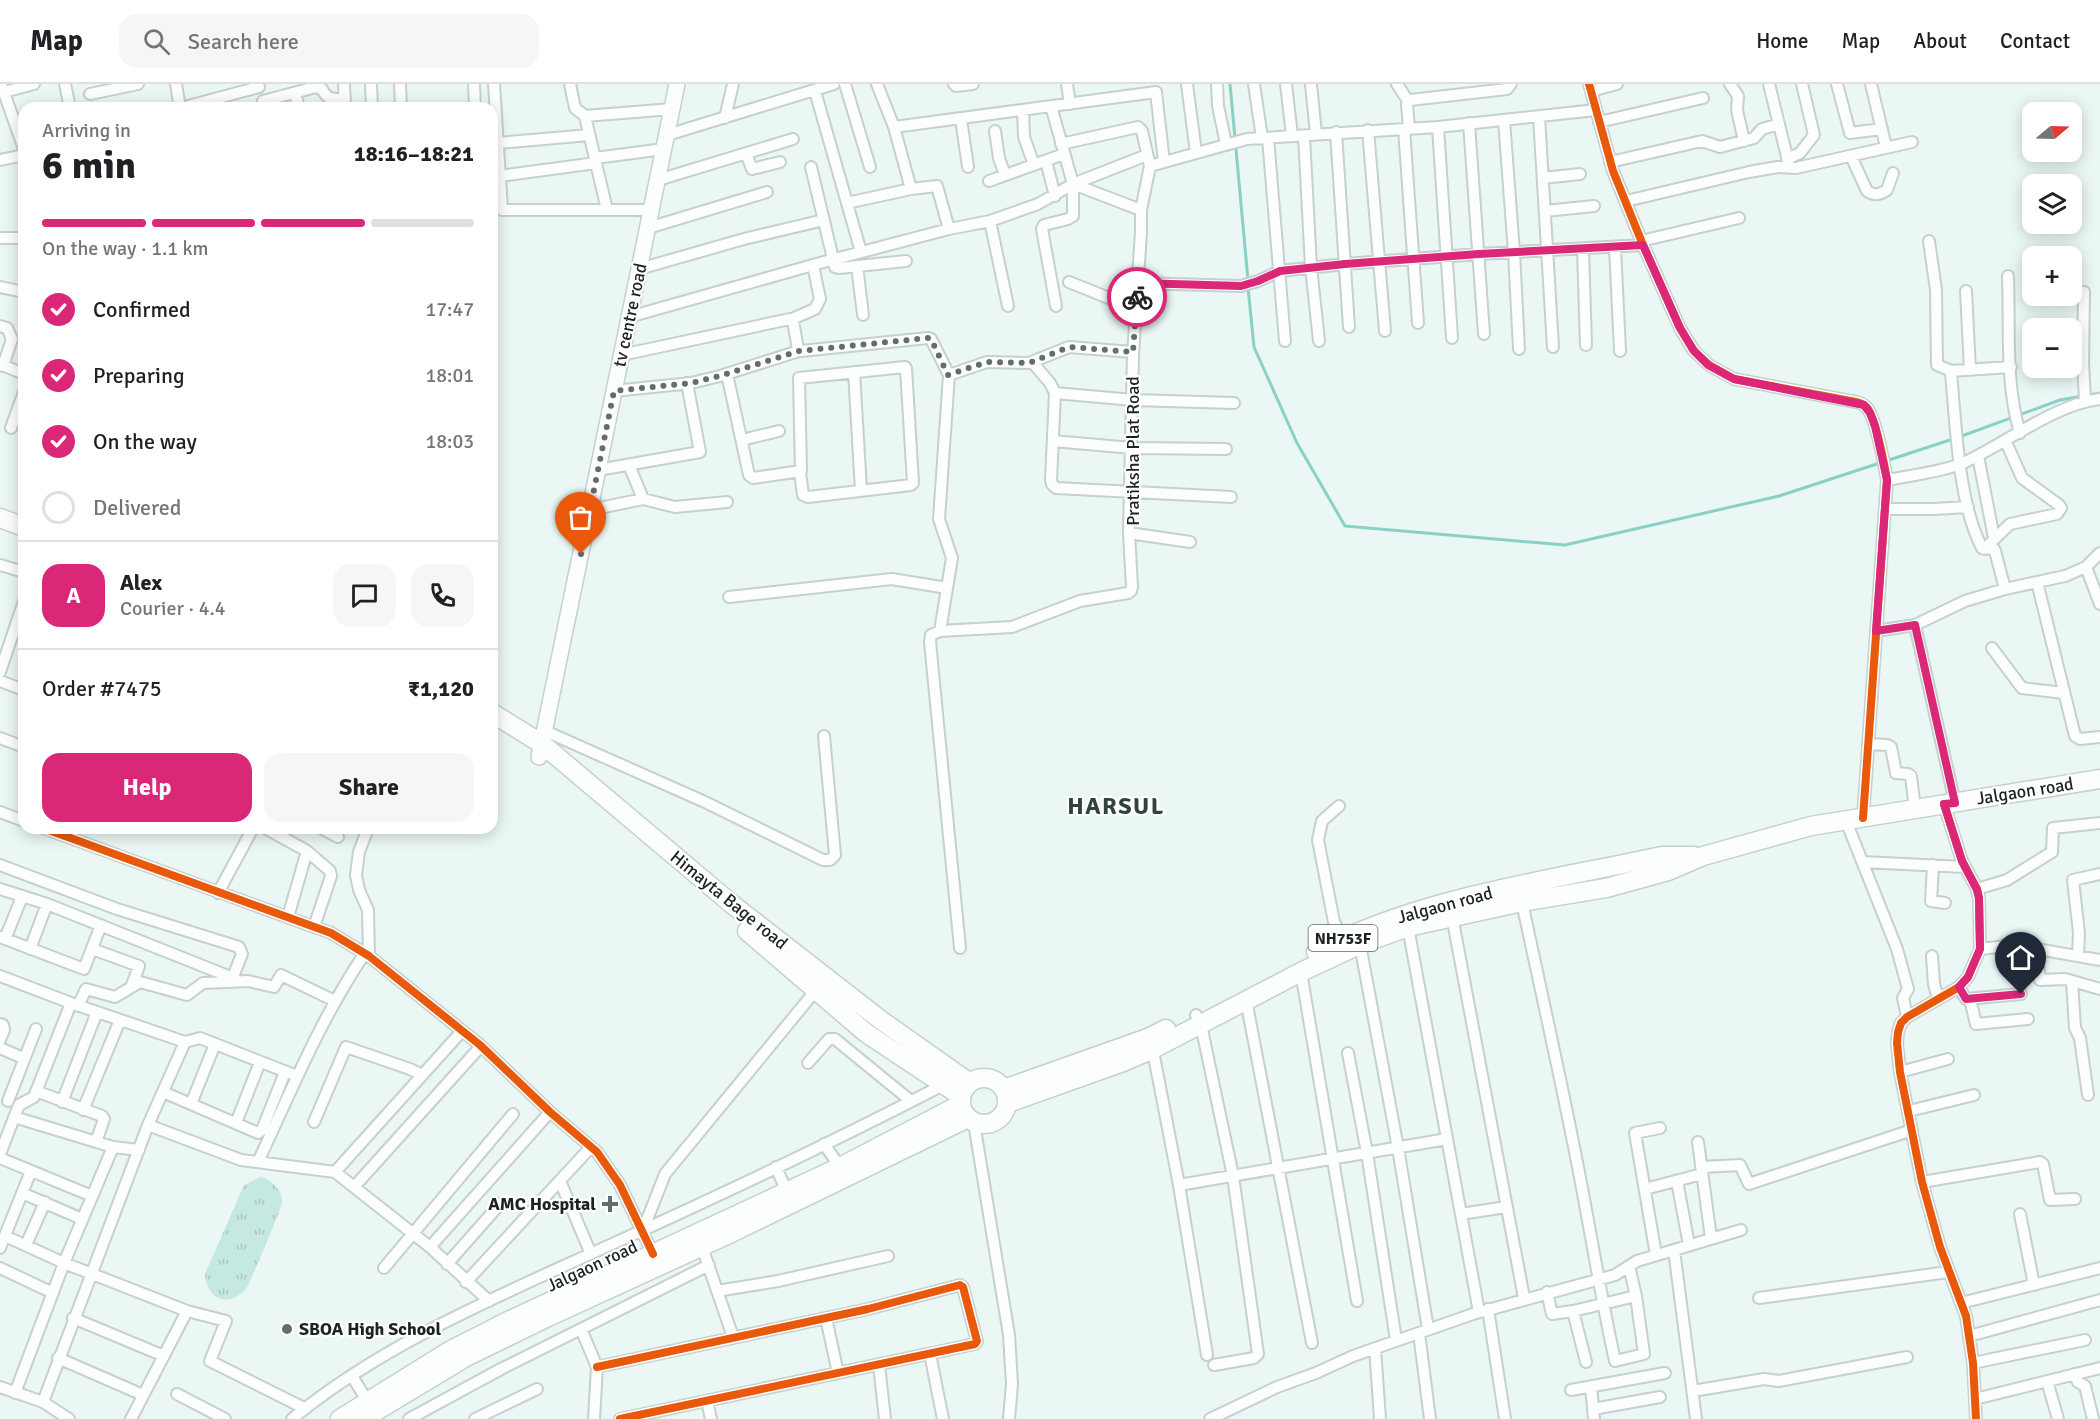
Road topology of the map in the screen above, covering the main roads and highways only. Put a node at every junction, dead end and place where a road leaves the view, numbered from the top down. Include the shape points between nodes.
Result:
1 (677, 84) edge
2 (0, 518) edge
3 (18, 525) edge
4 (0, 529) edge
5 (18, 536) edge
6 (498, 717) edge
7 (498, 730) edge
8 (542, 744) junction
9 (2100, 778) edge
10 (1703, 856) junction
11 (1354, 938) junction
12 (1198, 1020) junction
13 (1006, 1096) junction
14 (967, 1105) junction
15 (370, 1413) edge
16 (340, 1419) edge

1 - 8 main road, tv centre road
2 - 3 main road
4 - 5 main road
6 - 8 main road, Himayta Bage road
7 - 8 main road
8 - 14 main road, Himayta Bage road via 733,905 882,1021
8 - 14 main road via 671,865 866,1033 946,1084
9 - 10 main road, Jalgaon road / NH753F via 1811,826
10 - 11 main road, Jalgaon road / NH753F via 1606,888
10 - 11 main road, Jalgaon road / NH753F via 1662,856 1450,902 1405,914
11 - 12 main road, Jalgaon road / NH753F
11 - 12 main road, Jalgaon road / NH753F via 1301,972
12 - 13 main road, Jalgaon road / NH753F via 1150,1043
13 - 14 main road via 999,1083 985,1078
13 - 14 main road via 1006,1111 996,1122 981,1125
14 - 15 main road, Jalgaon road via 702,1247 466,1357
14 - 15 main road, Jalgaon road via 451,1350
15 - 16 main road, Jalgaon road

